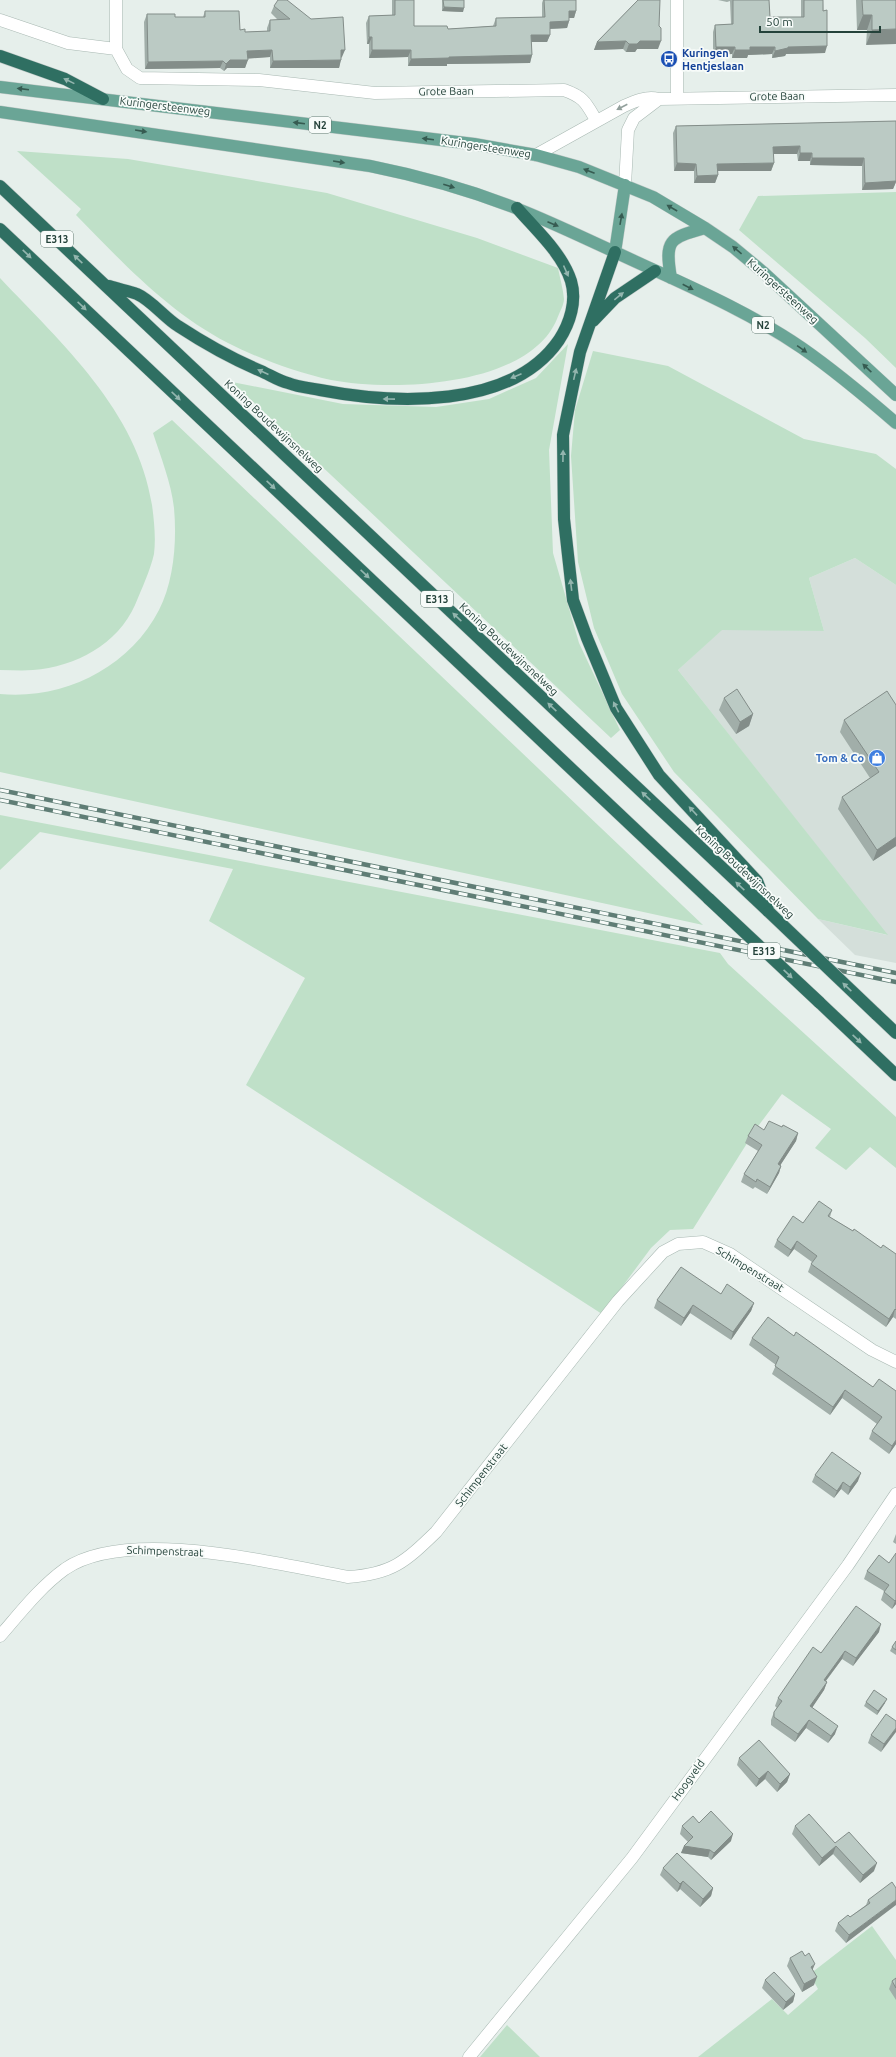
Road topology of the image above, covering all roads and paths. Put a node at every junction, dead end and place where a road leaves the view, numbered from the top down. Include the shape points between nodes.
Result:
1 (116, 0) edge
2 (677, 0) edge
3 (0, 20) edge
4 (116, 49) junction
5 (0, 56) edge
6 (0, 87) edge
7 (896, 95) edge
8 (677, 98) junction
9 (103, 99) junction
10 (659, 99) junction
11 (0, 112) edge
12 (596, 120) junction
13 (536, 155) junction
14 (626, 185) junction
15 (4, 190) edge
16 (517, 208) junction
17 (705, 228) junction
18 (0, 229) edge
19 (615, 252) junction
20 (655, 271) junction
21 (671, 278) junction
22 (106, 285) junction
23 (591, 323) junction
24 (896, 395) edge
25 (896, 423) edge
26 (769, 912) junction
27 (896, 1033) edge
28 (896, 1075) edge
29 (896, 1362) edge
30 (896, 1494) edge
31 (0, 1636) edge
32 (469, 2057) edge

1 - 4 street
2 - 8 street
3 - 4 street via 68,43
4 - 12 street, Grote Baan via 127,69 140,78 259,80 375,93 564,90 584,100
9 -> 5 highway via 65,79
9 -> 6 main road, Kuringersteenweg / N2
7 - 8 street, Grote Baan
8 - 10 street, Grote Baan
13 -> 9 main road, Kuringersteenweg / N2 via 474,144
10 -> 12 street, Grote Baan via 651,97 634,101
10 - 14 street via 634,118 628,130
11 -> 16 main road, N2 via 370,166 414,175
12 - 13 street, Grote Baan
14 -> 13 main road, Kuringersteenweg / N2 via 579,167
17 -> 14 main road, Kuringersteenweg / N2 via 653,197
19 -> 14 main road
22 -> 15 highway, Koning Boudewijnsnelweg / E313
16 -> 19 main road, N2
16 -> 22 highway via 561,258 571,282 573,307 566,329 549,354 526,372 498,384 468,392 426,398 387,399 348,395 288,383 220,353 176,325 139,295
17 - 21 main road via 680,235 672,241 668,259
24 -> 17 main road, Kuringersteenweg / N2 via 763,272
18 -> 28 highway, E313, bridge
19 - 20 main road, N2
19 - 23 highway
20 - 21 main road, N2
23 -> 20 highway via 615,298
21 -> 25 main road, N2 via 752,319 801,348
26 -> 22 highway, Koning Boudewijnsnelweg / E313
26 -> 23 highway via 757,881 659,775 616,708 573,600 564,519 563,435 580,352
27 -> 26 highway, Koning Boudewijnsnelweg / E313, bridge
29 - 31 street, Schimpenstraat via 872,1350 730,1254 703,1242 678,1244 663,1252 618,1302 436,1532 409,1558 393,1568 369,1575 348,1577 206,1552 146,1548 119,1550 95,1555 66,1568 40,1590
30 - 32 street, Hoogveld via 848,1564 632,1858

